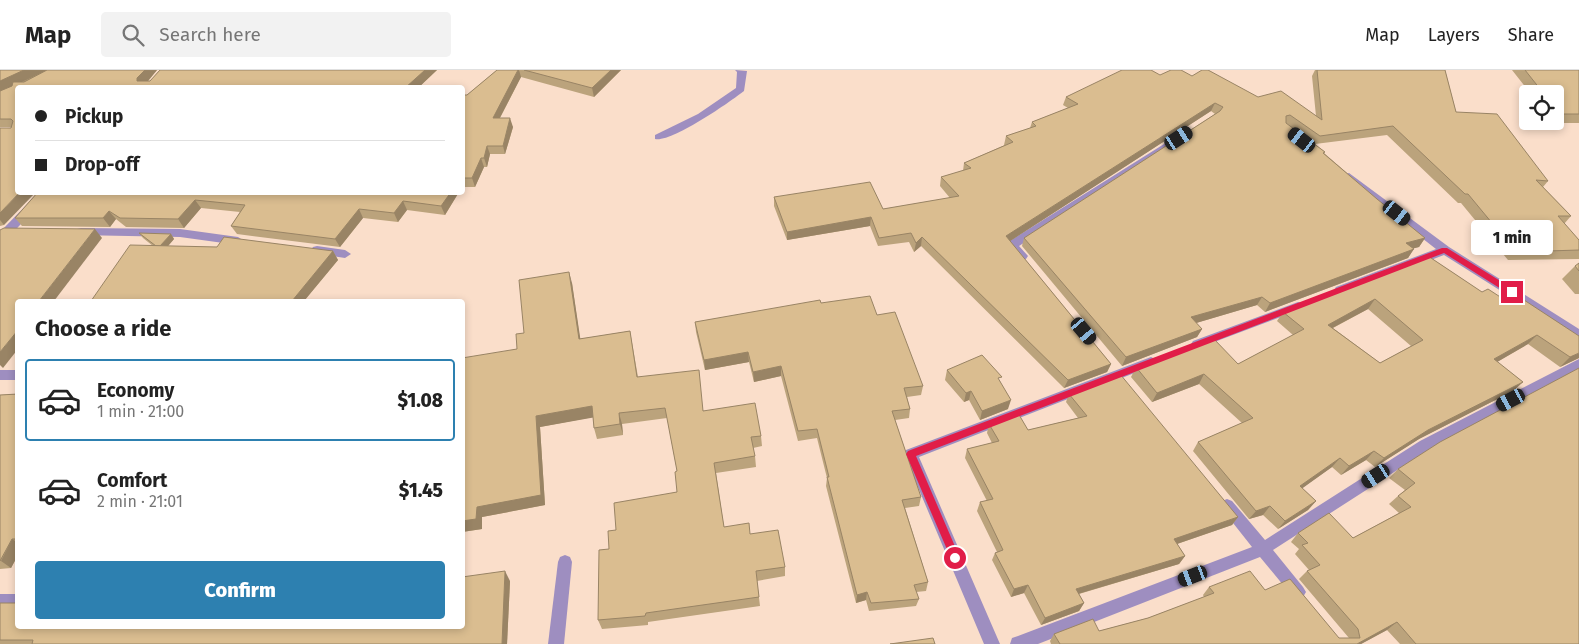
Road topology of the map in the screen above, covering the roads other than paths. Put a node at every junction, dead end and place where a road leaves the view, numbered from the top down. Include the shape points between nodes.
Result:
1 (740, 70) edge
2 (658, 137) dead end
3 (1179, 138) edge
4 (1342, 171) edge
5 (43, 195) edge
6 (27, 231) edge
7 (66, 232) edge
8 (3, 234) edge
9 (248, 242) edge
10 (306, 249) edge
11 (1445, 250) junction
12 (344, 254) dead end
13 (1031, 268) edge
14 (1324, 296) edge
15 (1305, 303) edge
16 (1579, 335) edge
17 (1184, 349) edge
18 (1166, 357) edge
19 (1579, 364) edge
20 (0, 375) edge
21 (15, 375) edge
22 (1219, 496) edge
23 (1263, 549) junction
24 (565, 562) dead end
25 (1305, 600) edge
26 (0, 601) edge
27 (15, 601) edge
28 (556, 644) edge
29 (992, 644) edge
30 (1018, 644) edge

1 - 2 street via 741,90 691,123
3 - 13 street via 1012,245
4 - 11 street
5 - 8 street
6 - 8 street
7 - 9 street via 180,233
10 - 12 street
11 - 14 street
11 - 16 street
15 - 17 street
18 - 29 street via 911,454
19 - 23 street via 1425,445
20 - 21 street
22 - 23 street
23 - 25 street
23 - 30 street
24 - 28 street
26 - 27 street

